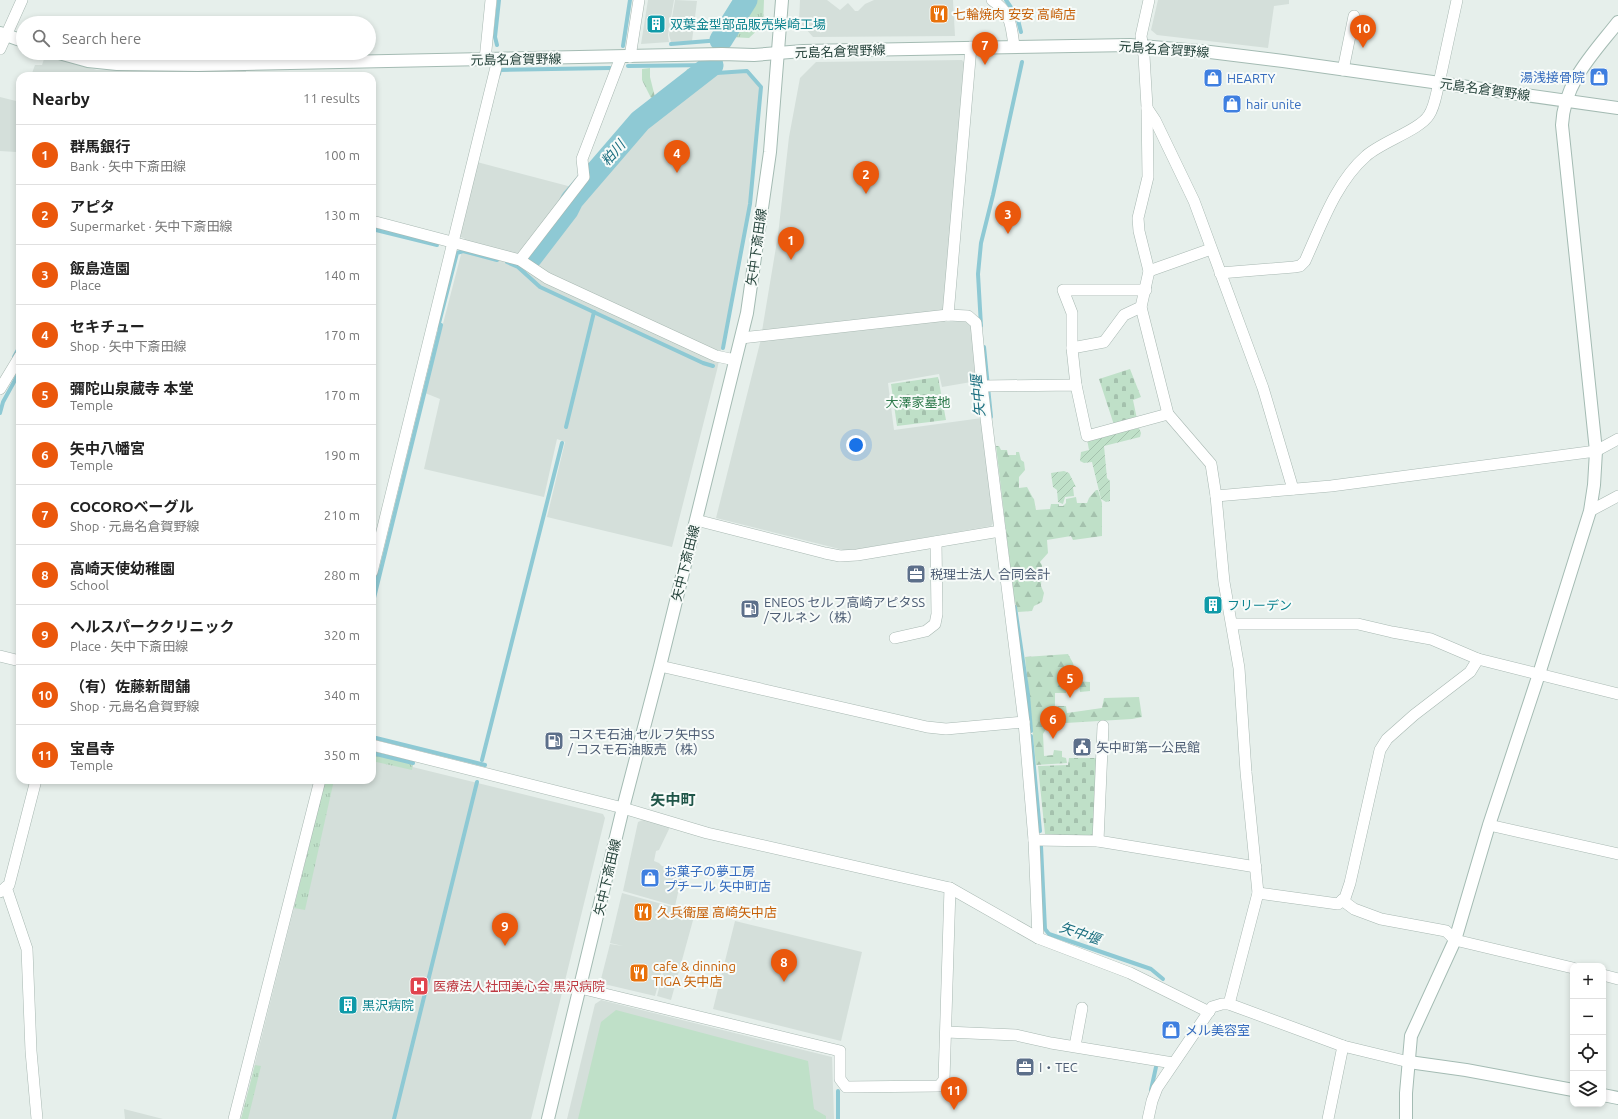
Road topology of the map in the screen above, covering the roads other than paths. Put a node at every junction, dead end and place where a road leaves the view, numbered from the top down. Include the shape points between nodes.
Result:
1 (22, 0) edge
2 (491, 0) edge
3 (639, 0) edge
4 (782, 0) edge
5 (992, 0) edge
6 (1149, 0) edge
7 (1457, 0) edge
8 (1354, 16) dead end
9 (1618, 22) edge
10 (3, 34) edge
11 (16, 39) edge
12 (1014, 46) junction
13 (1142, 46) junction
14 (971, 47) junction
15 (0, 48) edge
16 (778, 54) junction
17 (626, 57) junction
18 (498, 59) junction
19 (84, 60) edge
20 (485, 60) junction
21 (1344, 70) junction
22 (1439, 82) junction
23 (1565, 101) junction
24 (1147, 107) junction
25 (1618, 108) edge
26 (376, 222) edge
27 (454, 242) junction
28 (1211, 249) junction
29 (520, 260) junction
30 (1149, 270) junction
31 (1220, 273) junction
32 (1146, 290) junction
33 (1141, 307) junction
34 (948, 315) junction
35 (741, 338) junction
36 (1072, 348) junction
37 (735, 360) junction
38 (16, 363) edge
39 (1076, 385) junction
40 (982, 386) junction
41 (0, 389) edge
42 (1168, 414) junction
43 (1618, 439) edge
44 (1596, 451) junction
45 (1293, 489) junction
46 (1216, 496) junction
47 (1618, 496) edge
48 (1590, 511) junction
49 (696, 520) junction
50 (1000, 531) junction
51 (936, 542) junction
52 (376, 556) edge
53 (1233, 624) junction
54 (895, 638) dead end
55 (0, 656) edge
56 (1478, 659) junction
57 (16, 660) edge
58 (660, 666) junction
59 (1539, 674) junction
60 (1618, 694) edge
61 (1024, 722) junction
62 (1103, 726) dead end
63 (376, 747) edge
64 (35, 784) edge
65 (319, 784) edge
66 (623, 808) junction
67 (1489, 825) junction
68 (1034, 840) junction
69 (1098, 842) junction
70 (1618, 854) edge
71 (1256, 867) junction
72 (950, 888) junction
73 (3, 890) edge
74 (1258, 893) junction
75 (1342, 900) junction
76 (1038, 938) junction
77 (1455, 940) junction
78 (1570, 967) edge
79 (1606, 976) edge
80 (1618, 979) edge
81 (580, 988) junction
82 (1229, 1004) junction
83 (1082, 1008) dead end
84 (1209, 1012) junction
85 (946, 1032) junction
86 (1075, 1046) junction
87 (1344, 1046) junction
88 (1409, 1062) junction
89 (1173, 1063) junction
90 (1570, 1089) edge
91 (1606, 1096) edge
92 (1618, 1098) edge
93 (37, 1119) edge
94 (234, 1119) edge
95 (548, 1119) edge
96 (1148, 1119) edge
97 (1328, 1119) edge
98 (1406, 1119) edge

1 - 10 street
2 - 20 street
3 - 17 street
4 - 16 street, 矢中下斎田線
5 - 12 street via 1008,16
6 - 13 street via 1141,36
7 - 22 street
8 - 21 street
9 - 23 street via 1579,70
10 - 11 street
10 - 15 street
12 - 13 street, 元島名倉賀野線
12 - 14 street, 元島名倉賀野線
13 - 21 street, 元島名倉賀野線 via 1210,52
13 - 24 street
14 - 16 street, 元島名倉賀野線 via 803,51
14 - 34 street
16 - 17 street, 元島名倉賀野線
16 - 35 street, 矢中下斎田線 via 770,152 747,313
17 - 18 street, 元島名倉賀野線
17 - 29 street via 582,159 584,177
18 - 20 street, 元島名倉賀野線
18 - 27 street
19 - 20 street, 元島名倉賀野線 via 140,65
21 - 22 street, 元島名倉賀野線
22 - 23 street, 元島名倉賀野線
22 - 31 street via 1429,115 1422,123 1379,147 1351,172 1340,187 1300,266
23 - 25 street, 元島名倉賀野線
23 - 44 street via 1562,125
24 - 28 street via 1194,201
24 - 30 street via 1148,177 1138,218
26 - 27 street
27 - 29 street
27 - 52 street
28 - 30 street
28 - 31 street
29 - 37 street via 554,282 716,356
30 - 32 street
31 - 45 street via 1263,388
32 - 33 street
32 - 36 street via 1063,290 1072,313
33 - 36 street via 1124,315 1104,342
33 - 42 street
34 - 35 street
34 - 40 street via 968,316 976,323
35 - 37 street, 矢中下斎田線
36 - 39 street
37 - 49 street, 矢中下斎田線
38 - 41 street
39 - 40 street
39 - 42 street via 1087,436
40 - 50 street
42 - 46 street via 1211,464
43 - 44 street
44 - 45 street
44 - 48 street
45 - 46 street
46 - 53 street via 1224,582
47 - 48 street
48 - 59 street
49 - 51 street via 840,556
49 - 58 street, 矢中下斎田線
50 - 51 street
50 - 61 street
51 - 54 street via 935,624 926,631
53 - 56 street via 1358,624 1431,639
53 - 71 street
55 - 57 street
56 - 59 street
56 - 75 street via 1470,672 1387,738 1380,750 1350,883
58 - 61 street via 927,727 946,729
58 - 66 street, 矢中下斎田線
59 - 60 street
59 - 67 street
61 - 68 street
62 - 69 street
63 - 66 street
64 - 73 street via 9,884
65 - 94 street
66 - 72 street via 707,832
66 - 81 street, 矢中下斎田線
67 - 70 street
67 - 77 street
68 - 69 street
68 - 76 street
69 - 71 street
71 - 74 street
72 - 76 street
72 - 85 street
73 - 93 street via 27,950
74 - 75 street via 1338,904
74 - 82 street
75 - 77 street via 1354,909 1381,919 1446,930
76 - 84 street via 1130,973
77 - 78 street
77 - 88 street via 1411,1036
79 - 80 street
81 - 85 street via 840,1051 840,1079 846,1087 939,1086 944,1080
81 - 95 street, 矢中下斎田線
82 - 84 street via 1212,1007
82 - 87 street
83 - 86 street
84 - 89 street
85 - 86 street via 1016,1035
86 - 89 street
87 - 88 street
87 - 97 street
88 - 90 street
88 - 98 street
89 - 96 street via 1157,1088
91 - 92 street

